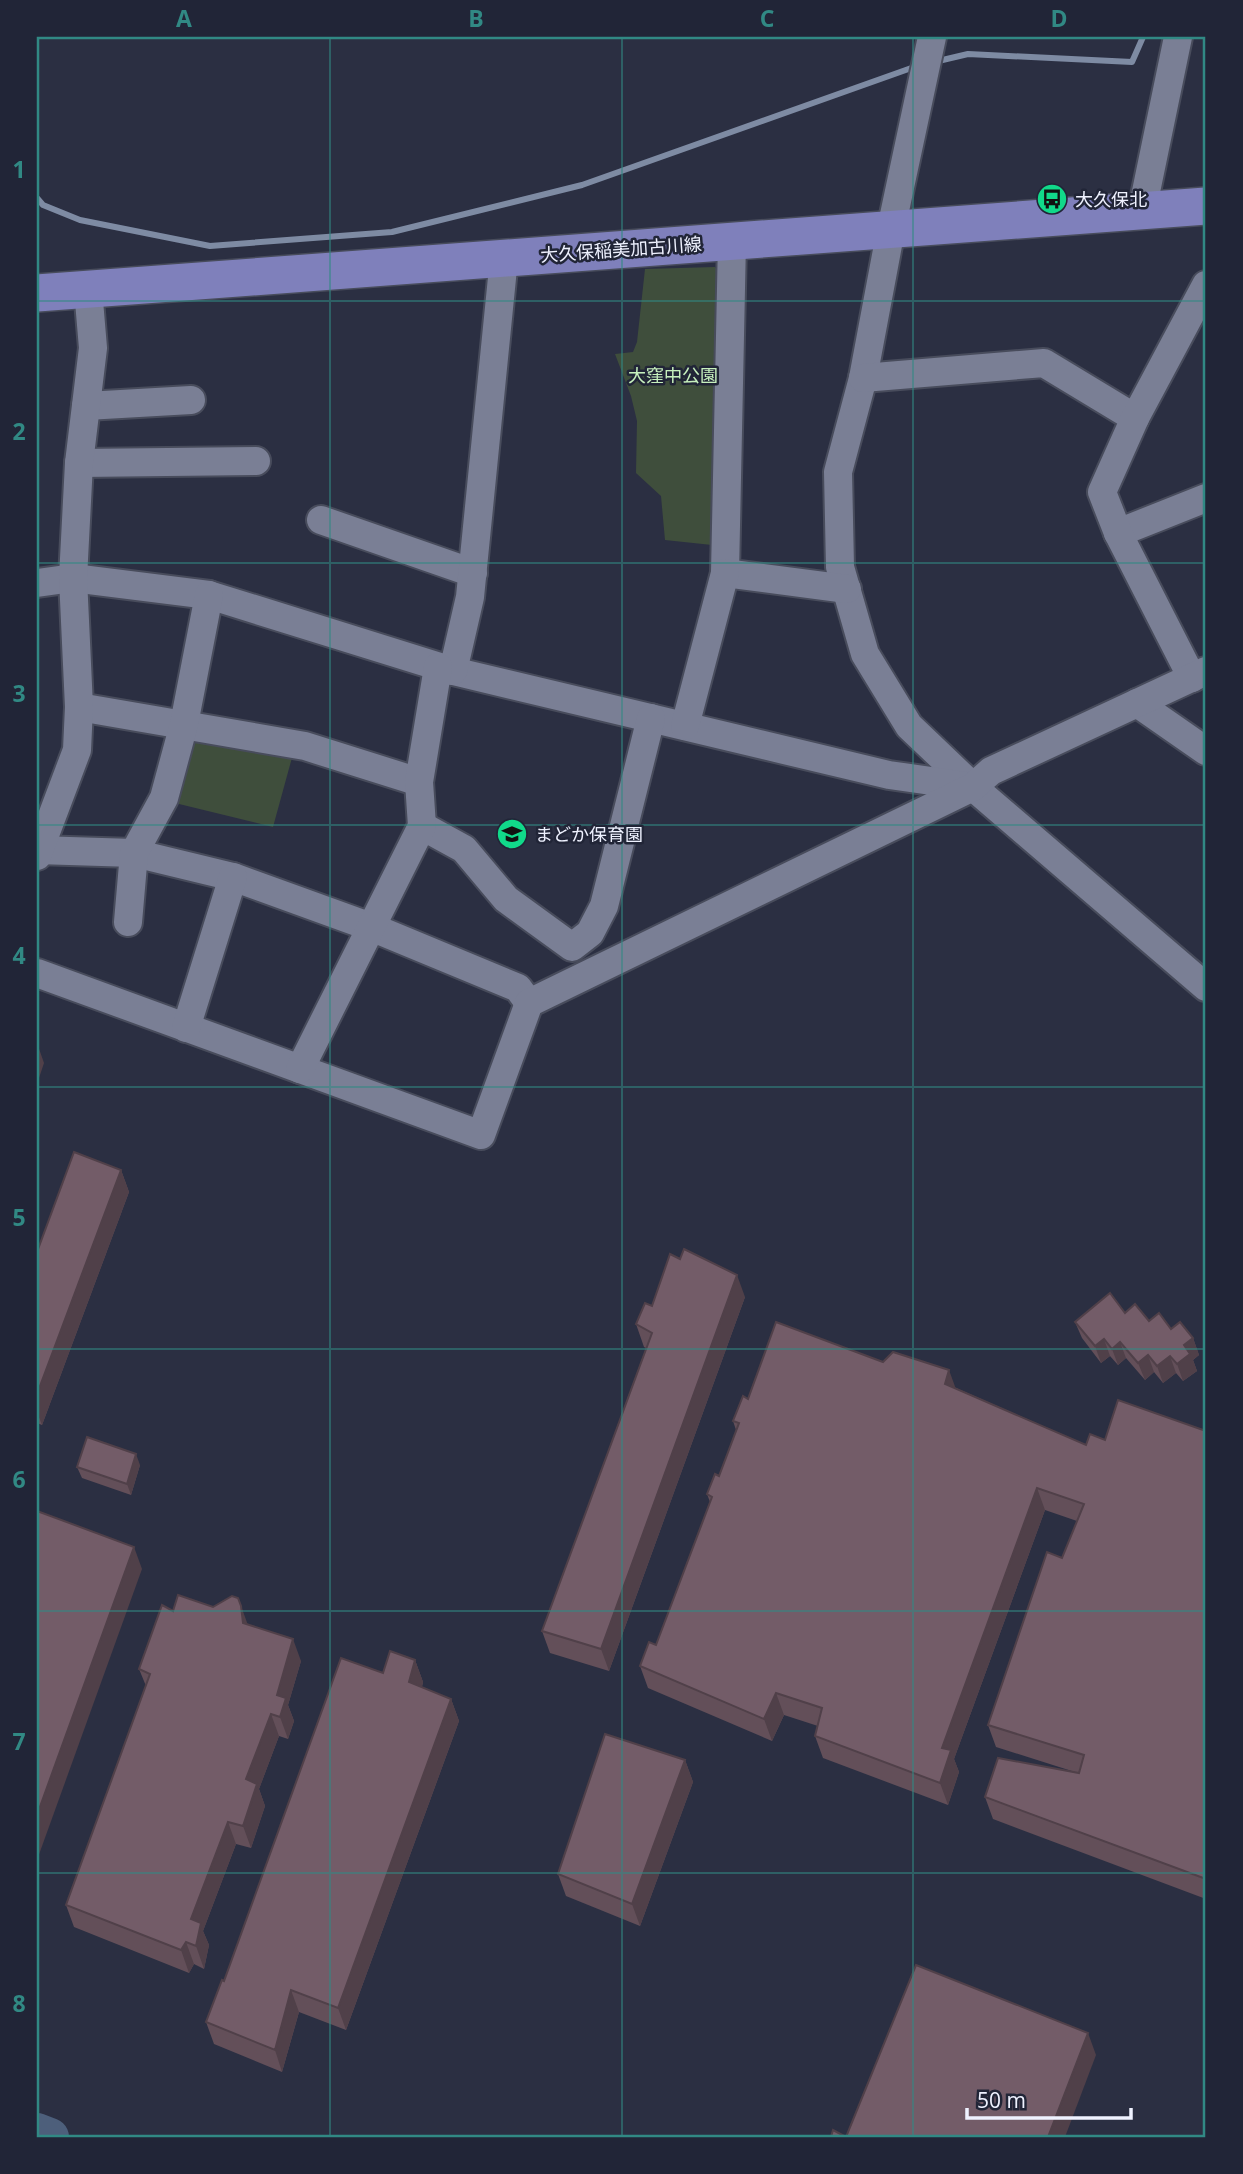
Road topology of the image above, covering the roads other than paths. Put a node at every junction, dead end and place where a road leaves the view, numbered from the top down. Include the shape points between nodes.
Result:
1 (932, 37) edge
2 (1178, 37) edge
3 (1206, 206) edge
4 (1142, 211) junction
5 (891, 229) junction
6 (732, 241) junction
7 (504, 258) junction
8 (1206, 285) edge
9 (88, 289) junction
10 (37, 293) edge
11 (863, 378) junction
12 (191, 400) dead end
13 (86, 406) junction
14 (1135, 418) junction
15 (256, 461) dead end
16 (79, 463) junction
17 (1206, 498) edge
18 (321, 520) dead end
19 (1118, 533) junction
20 (472, 573) junction
21 (726, 573) junction
22 (73, 578) junction
23 (37, 583) edge
24 (846, 589) junction
25 (209, 595) junction
26 (445, 669) junction
27 (1199, 674) edge
28 (1138, 703) junction
29 (79, 706) junction
30 (650, 718) junction
31 (184, 724) junction
32 (685, 726) junction
33 (1206, 751) edge
34 (419, 782) junction
35 (973, 787) junction
36 (422, 827) junction
37 (37, 850) edge
38 (134, 853) junction
39 (37, 856) edge
40 (233, 877) junction
41 (128, 922) dead end
42 (371, 927) junction
43 (590, 933) junction
44 (604, 967) junction
45 (37, 973) edge
46 (1206, 987) edge
47 (529, 1003) junction
48 (186, 1028) junction
49 (300, 1069) junction

1 - 5 street
2 - 4 street
3 - 4 main road, 大久保稲美加古川線
4 - 5 main road, 大久保稲美加古川線
5 - 6 main road, 大久保稲美加古川線
5 - 11 street
6 - 7 main road, 大久保稲美加古川線
6 - 21 street
7 - 9 main road, 大久保稲美加古川線
7 - 20 street
8 - 14 street
9 - 10 main road, 大久保稲美加古川線
9 - 13 street via 93,348
11 - 14 street via 1044,363
11 - 24 street via 838,472 840,567
12 - 13 street
13 - 16 street
14 - 19 street via 1102,492
15 - 16 street
16 - 22 street
17 - 19 street
18 - 20 street
19 - 27 street
20 - 26 street via 470,597
21 - 24 street
21 - 32 street
22 - 23 street
22 - 25 street
22 - 29 street
24 - 35 street via 865,654 909,726
25 - 26 street
25 - 31 street
26 - 30 street
26 - 34 street
27 - 28 street
28 - 33 street
28 - 35 street via 991,771
29 - 31 street
29 - 37 street via 77,750
30 - 32 street
30 - 43 street via 604,906
31 - 34 street via 305,746
31 - 38 street via 164,798
32 - 35 street via 889,775
34 - 36 street
35 - 44 street
35 - 46 street
36 - 42 street
36 - 43 street via 464,849 506,899 572,947
37 - 38 street
37 - 39 street
38 - 40 street
38 - 41 street
40 - 42 street
40 - 48 street
42 - 47 street via 518,988
42 - 49 street
43 - 44 street
44 - 47 street
45 - 48 street
47 - 49 street via 481,1135
48 - 49 street

